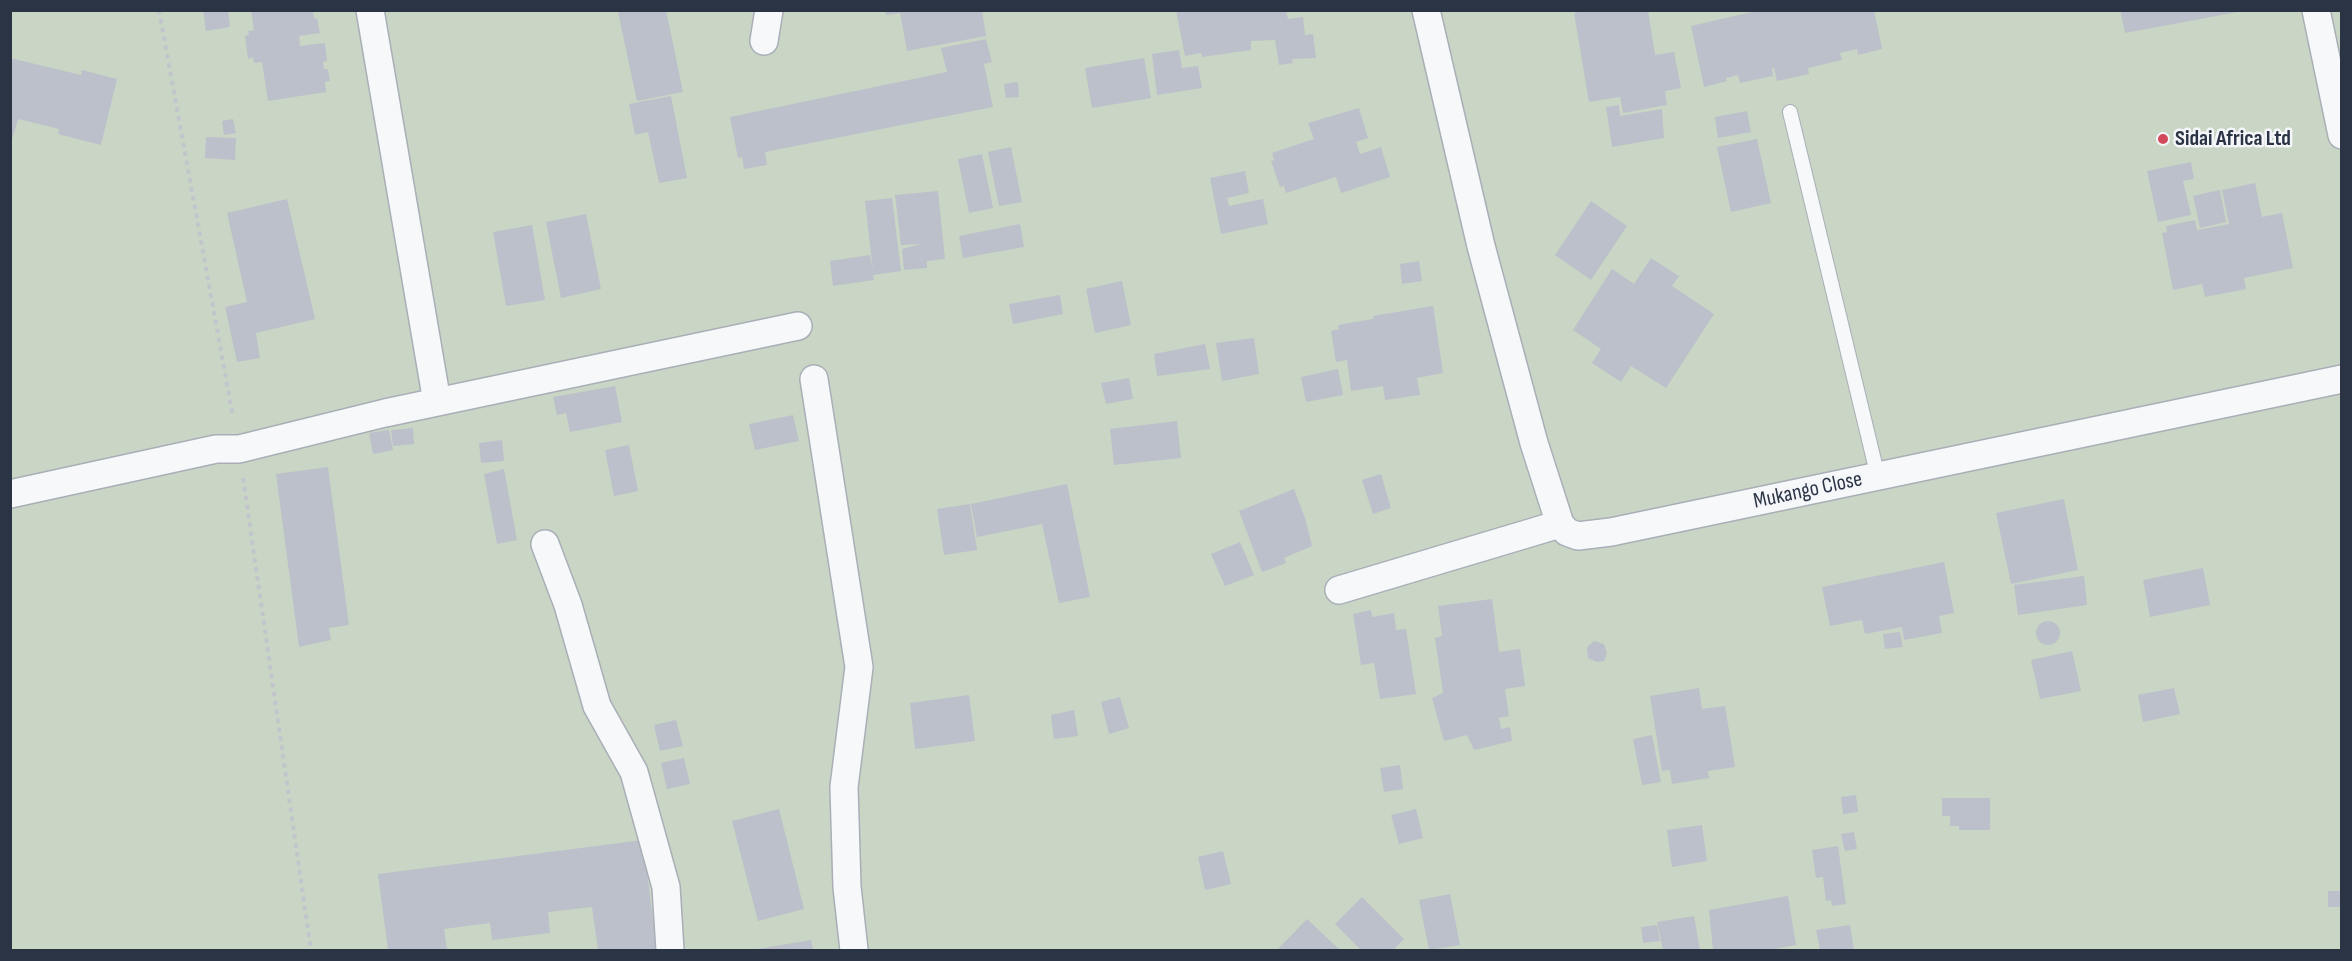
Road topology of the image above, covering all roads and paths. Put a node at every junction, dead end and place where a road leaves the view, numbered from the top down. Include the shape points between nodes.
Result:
1 (159, 10) edge
2 (370, 10) edge
3 (769, 10) edge
4 (1426, 10) edge
5 (2316, 10) edge
6 (764, 41) dead end
7 (1790, 112) dead end
8 (2342, 135) edge
9 (798, 326) dead end
10 (814, 379) dead end
11 (2342, 379) edge
12 (437, 402) junction
13 (239, 449) junction
14 (1878, 477) junction
15 (10, 494) edge
16 (1560, 524) junction
17 (545, 544) dead end
18 (1340, 590) dead end
19 (311, 951) edge
20 (670, 951) edge
21 (854, 951) edge

1 - 13 path
2 - 12 street
3 - 6 street
4 - 16 street via 1481,246
5 - 8 street
7 - 14 lane
9 - 12 street
10 - 21 street via 859,667 844,787 847,887
11 - 14 street, Mukango Close
12 - 13 street
13 - 15 street via 216,449
13 - 19 path
14 - 16 street, Mukango Close via 1601,534 1578,536
16 - 18 street
17 - 20 street via 568,604 597,706 634,772 666,887

